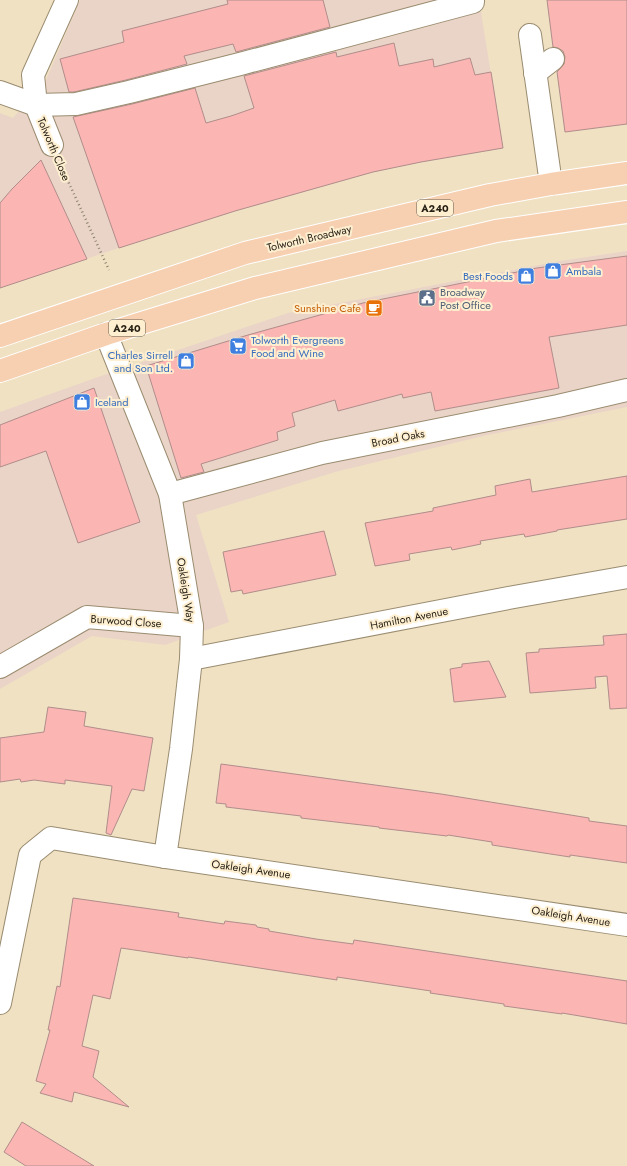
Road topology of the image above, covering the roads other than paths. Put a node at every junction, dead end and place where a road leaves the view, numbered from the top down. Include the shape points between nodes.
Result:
1 (67, 0) edge
2 (473, 0) edge
3 (530, 35) dead end
4 (553, 59) dead end
5 (535, 73) junction
6 (0, 92) edge
7 (36, 105) junction
8 (52, 145) road end
9 (627, 172) edge
10 (551, 184) junction
11 (627, 212) edge
12 (106, 334) junction
13 (0, 336) edge
14 (0, 371) edge
15 (627, 390) edge
16 (170, 494) junction
17 (627, 577) edge
18 (192, 626) junction
19 (191, 659) junction
20 (0, 667) edge
21 (165, 857) junction
22 (627, 925) edge
23 (0, 1003) edge

1 - 7 street, Tolworth Close via 33,75
2 - 7 street via 129,92 76,104
3 - 5 street
4 - 5 street
5 - 10 street
6 - 7 street
7 - 8 street, Tolworth Close
9 - 10 main road, Tolworth Broadway / A240
10 - 13 main road, Tolworth Broadway / A240 via 490,195 245,253
11 - 12 main road, A240 via 496,231 255,288
12 - 14 main road, A240
12 - 16 street, Oakleigh Way
15 - 16 street, Broad Oaks via 322,453
16 - 18 street, Oakleigh Way
17 - 19 street, Hamilton Avenue
18 - 19 street, Oakleigh Way
18 - 20 street, Burwood Close via 87,617
19 - 21 street, Oakleigh Way
21 - 22 street, Oakleigh Avenue
21 - 23 street, Oakleigh Avenue via 51,838 30,855

